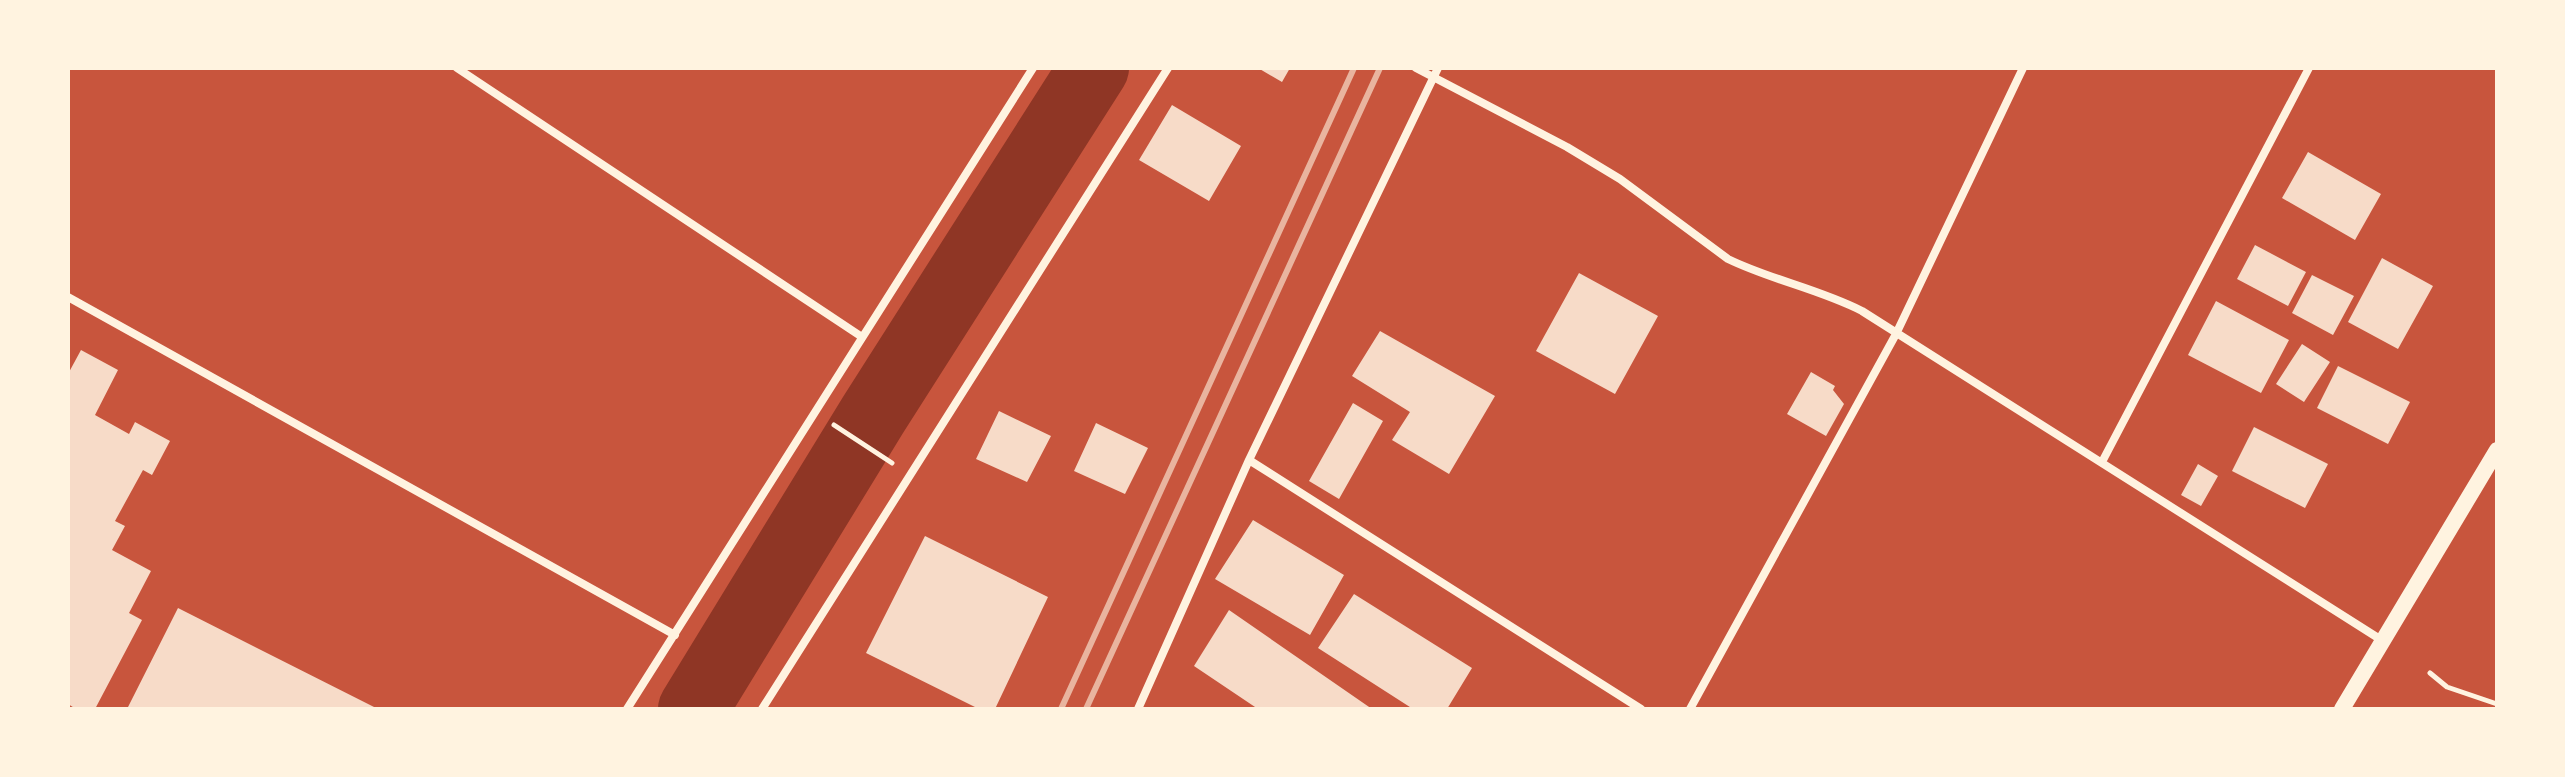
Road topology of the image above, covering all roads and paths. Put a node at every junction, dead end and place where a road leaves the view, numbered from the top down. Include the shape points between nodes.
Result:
1 (457, 68) edge
2 (1033, 68) edge
3 (1168, 68) edge
4 (1416, 68) edge
5 (2023, 68) edge
6 (2309, 68) edge
7 (1436, 72) edge
8 (68, 297) edge
9 (1896, 334) junction
10 (862, 337) junction
11 (826, 420) dead end
12 (2497, 450) edge
13 (1249, 460) junction
14 (2102, 462) junction
15 (897, 466) dead end
16 (675, 635) junction
17 (2384, 642) junction
18 (2430, 673) dead end
19 (2497, 704) edge
20 (627, 709) edge
21 (762, 709) edge
22 (1138, 709) edge
23 (1641, 709) edge
24 (1690, 709) edge
25 (2342, 709) edge

1 - 10 street
2 - 10 street
3 - 21 street
4 - 7 street
5 - 9 street
6 - 14 street
7 - 9 street via 1620,179 1728,259 1837,298
7 - 13 street
8 - 16 street
9 - 14 street
9 - 24 street
10 - 16 street
11 - 15 path
12 - 17 main road
13 - 22 street
13 - 23 street
14 - 17 street
16 - 20 street
17 - 25 main road
18 - 19 path via 2447,687

